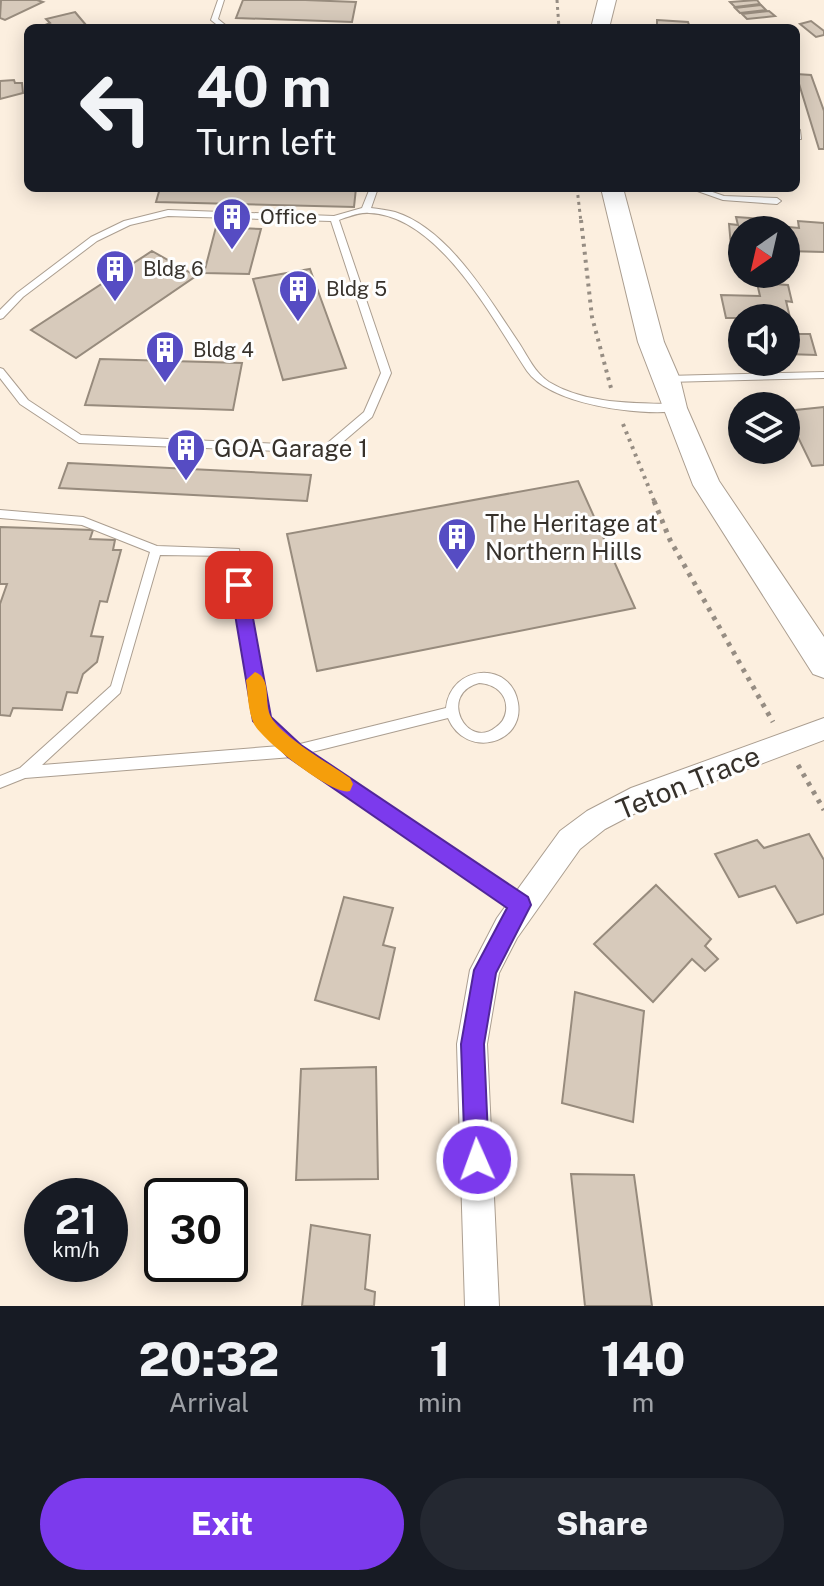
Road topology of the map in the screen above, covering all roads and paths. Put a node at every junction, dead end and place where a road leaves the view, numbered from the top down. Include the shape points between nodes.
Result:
1 (221, 0) edge
2 (557, 0) edge
3 (607, 0) edge
4 (220, 24) edge
5 (559, 24) edge
6 (601, 24) edge
7 (372, 192) edge
8 (577, 192) edge
9 (613, 192) edge
10 (705, 192) edge
11 (777, 201) dead end
12 (366, 209) junction
13 (334, 219) junction
14 (0, 316) edge
15 (0, 371) edge
16 (824, 375) edge
17 (667, 379) junction
18 (617, 405) junction
19 (674, 408) junction
20 (0, 514) edge
21 (156, 550) junction
22 (824, 664) edge
23 (763, 704) dead end
24 (451, 712) junction
25 (824, 729) edge
26 (294, 751) junction
27 (25, 772) junction
28 (0, 782) edge
29 (521, 905) junction
30 (482, 1306) edge

1 - 4 lane via 214,20
2 - 5 path
3 - 6 main road
7 - 12 lane
8 - 18 path via 592,317
9 - 17 main road via 651,342
10 - 11 lane
12 - 13 lane
12 - 18 lane via 409,218 430,234 542,382
13 - 14 lane via 168,213 127,223 94,239
13 - 15 lane via 386,373 368,414 326,450 79,439 24,402
16 - 17 lane
17 - 19 main road
18 - 19 lane
18 - 23 path via 670,540
19 - 22 main road via 707,485
20 - 21 lane via 83,521
21 - 26 lane via 235,552 262,721
21 - 27 lane via 116,689
24 - 24 lane via 469,733 489,736 506,728 515,712 510,693 481,679 454,693
24 - 26 lane
25 - 29 street, Teton Trace via 654,792 596,820 570,840
26 - 27 lane
26 - 29 lane
27 - 28 lane
29 - 30 street, Teton Trace via 485,970 472,1044

